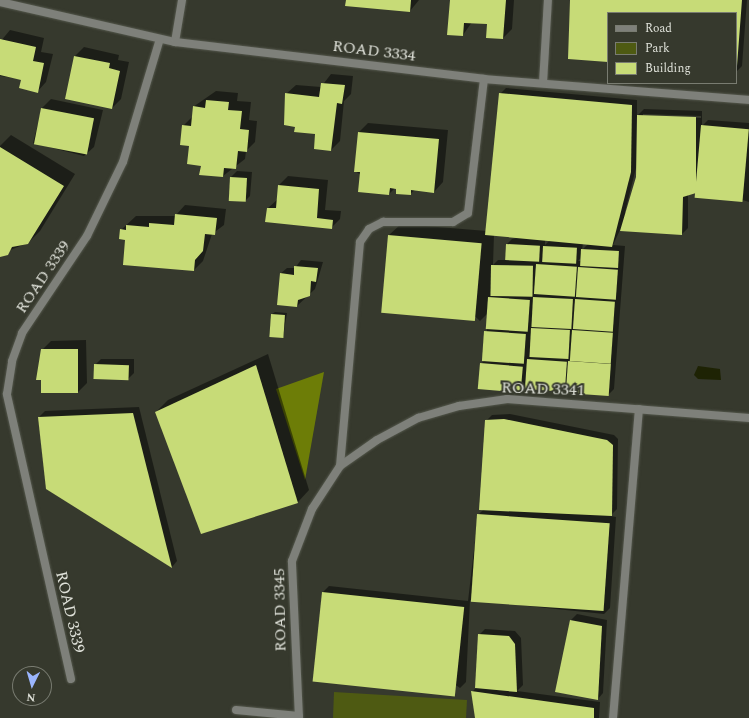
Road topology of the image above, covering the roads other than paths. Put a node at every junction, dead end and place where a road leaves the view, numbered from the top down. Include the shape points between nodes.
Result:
1 (182, 0) edge
2 (548, 0) edge
3 (0, 2) edge
4 (160, 39) junction
5 (175, 42) junction
6 (484, 79) junction
7 (543, 83) junction
8 (749, 100) edge
9 (639, 409) junction
10 (749, 418) edge
11 (340, 466) junction
12 (71, 679) dead end
13 (236, 710) dead end
14 (299, 717) edge
15 (613, 718) edge

1 - 5 street
2 - 7 street
3 - 4 street, ROAD 3334
4 - 5 street, ROAD 3334
4 - 12 street, ROAD 3339 via 123,162 87,236 22,333 12,361 7,394
5 - 6 street, ROAD 3334
6 - 7 street, ROAD 3334
6 - 11 street via 468,213 453,222 382,222 369,229 360,242
7 - 8 street, ROAD 3334
9 - 10 street, ROAD 3341
9 - 11 street, ROAD 3341 via 507,399 459,406 418,418
9 - 15 street
11 - 14 street, ROAD 3345 via 312,509 292,561
13 - 14 street

